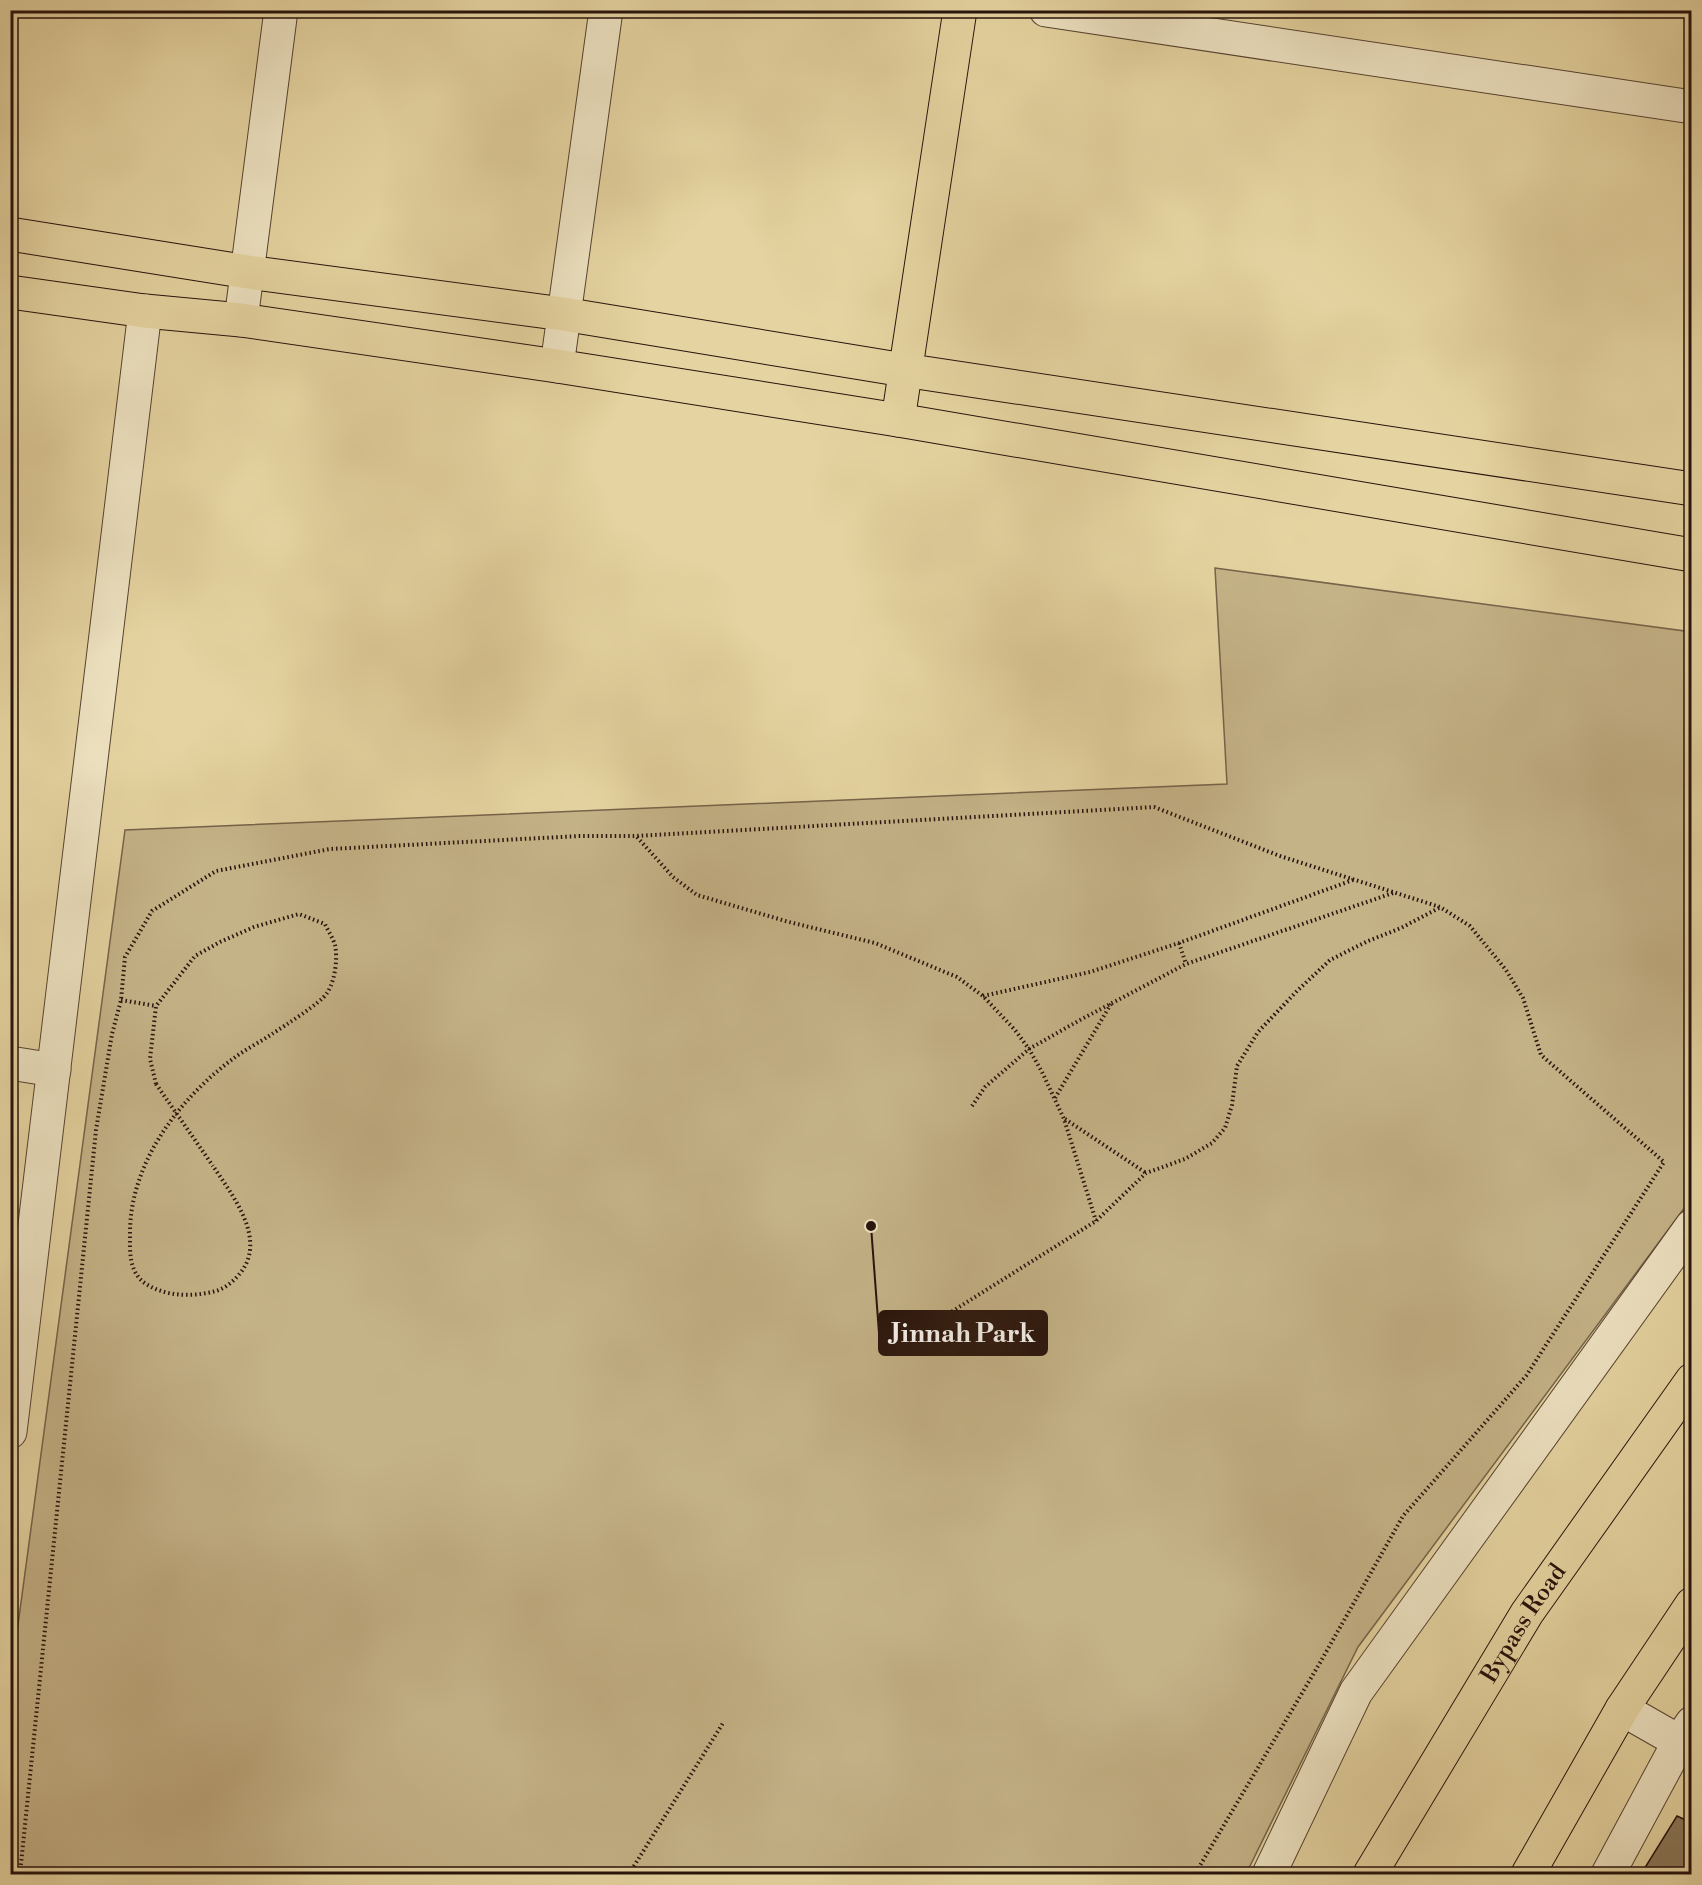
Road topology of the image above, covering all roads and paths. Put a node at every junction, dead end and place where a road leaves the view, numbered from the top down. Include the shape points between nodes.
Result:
1 (281, 10) edge
2 (606, 10) edge
3 (960, 10) edge
4 (1046, 10) edge
5 (1244, 25) edge
6 (1692, 107) edge
7 (10, 234) edge
8 (248, 272) junction
9 (10, 292) edge
10 (145, 311) junction
11 (563, 314) junction
12 (241, 320) junction
13 (557, 366) junction
14 (904, 370) junction
15 (898, 420) junction
16 (1692, 489) edge
17 (1692, 555) edge
18 (636, 836) junction
19 (1355, 879) junction
20 (1394, 893) junction
21 (1440, 907) junction
22 (1179, 943) junction
23 (1186, 964) junction
24 (983, 996) junction
25 (121, 1000) junction
26 (1112, 1002) junction
27 (156, 1006) junction
28 (1029, 1049) junction
29 (10, 1063) edge
30 (54, 1070) junction
31 (1055, 1099) junction
32 (972, 1106) dead end
33 (1064, 1119) junction
34 (1146, 1173) junction
35 (1096, 1221) junction
36 (1692, 1226) edge
37 (18, 1304) edge
38 (948, 1314) dead end
39 (1692, 1380) edge
40 (10, 1432) edge
41 (1692, 1604) edge
42 (1622, 1709) junction
43 (723, 1723) dead end
44 (1687, 1738) edge
45 (20, 1875) edge
46 (629, 1875) edge
47 (1195, 1875) edge
48 (1269, 1875) edge
49 (1370, 1875) edge
50 (1528, 1875) edge
51 (1608, 1875) edge

1 - 8 street
2 - 11 street
3 - 14 main road
4 - 5 street
5 - 6 street
7 - 8 main road
8 - 11 main road
8 - 12 street
9 - 10 main road
10 - 12 main road
10 - 30 street
11 - 13 street
11 - 14 main road
12 - 13 main road
13 - 15 main road
14 - 15 main road
14 - 16 main road
15 - 17 main road
18 - 19 path via 1154,807 1280,856
18 - 24 path via 673,876 697,895 874,944 957,977
18 - 25 path via 330,849 216,871 152,911 125,957
19 - 20 path
19 - 22 path
20 - 21 path
20 - 23 path
21 - 34 path via 1330,960 1258,1032 1238,1066 1225,1128 1212,1143 1185,1159
21 - 47 path via 1470,926 1506,970 1523,998 1541,1055 1664,1162 1526,1376 1403,1516
22 - 23 path
22 - 24 path via 1090,972
23 - 26 path
24 - 28 path
25 - 27 path
25 - 45 path via 96,1130
26 - 28 path
26 - 31 path
27 - 27 path, bridge via 195,956 254,927 299,914 325,924 335,944 335,970 327,994 234,1058 195,1092 159,1135 134,1193 129,1257 134,1270 143,1282 158,1291 197,1295 219,1290 235,1279 247,1264 249,1230 231,1194 213,1166 156,1084 150,1059
28 - 31 path
28 - 32 path via 985,1087
29 - 30 street
30 - 37 street
31 - 33 path
33 - 34 path
33 - 35 path
34 - 35 path
35 - 38 path
36 - 48 street via 1356,1692
37 - 40 street
39 - 49 main road, Bypass Road via 1527,1613
41 - 42 main road
42 - 44 street
42 - 50 main road
43 - 46 path
44 - 51 street

